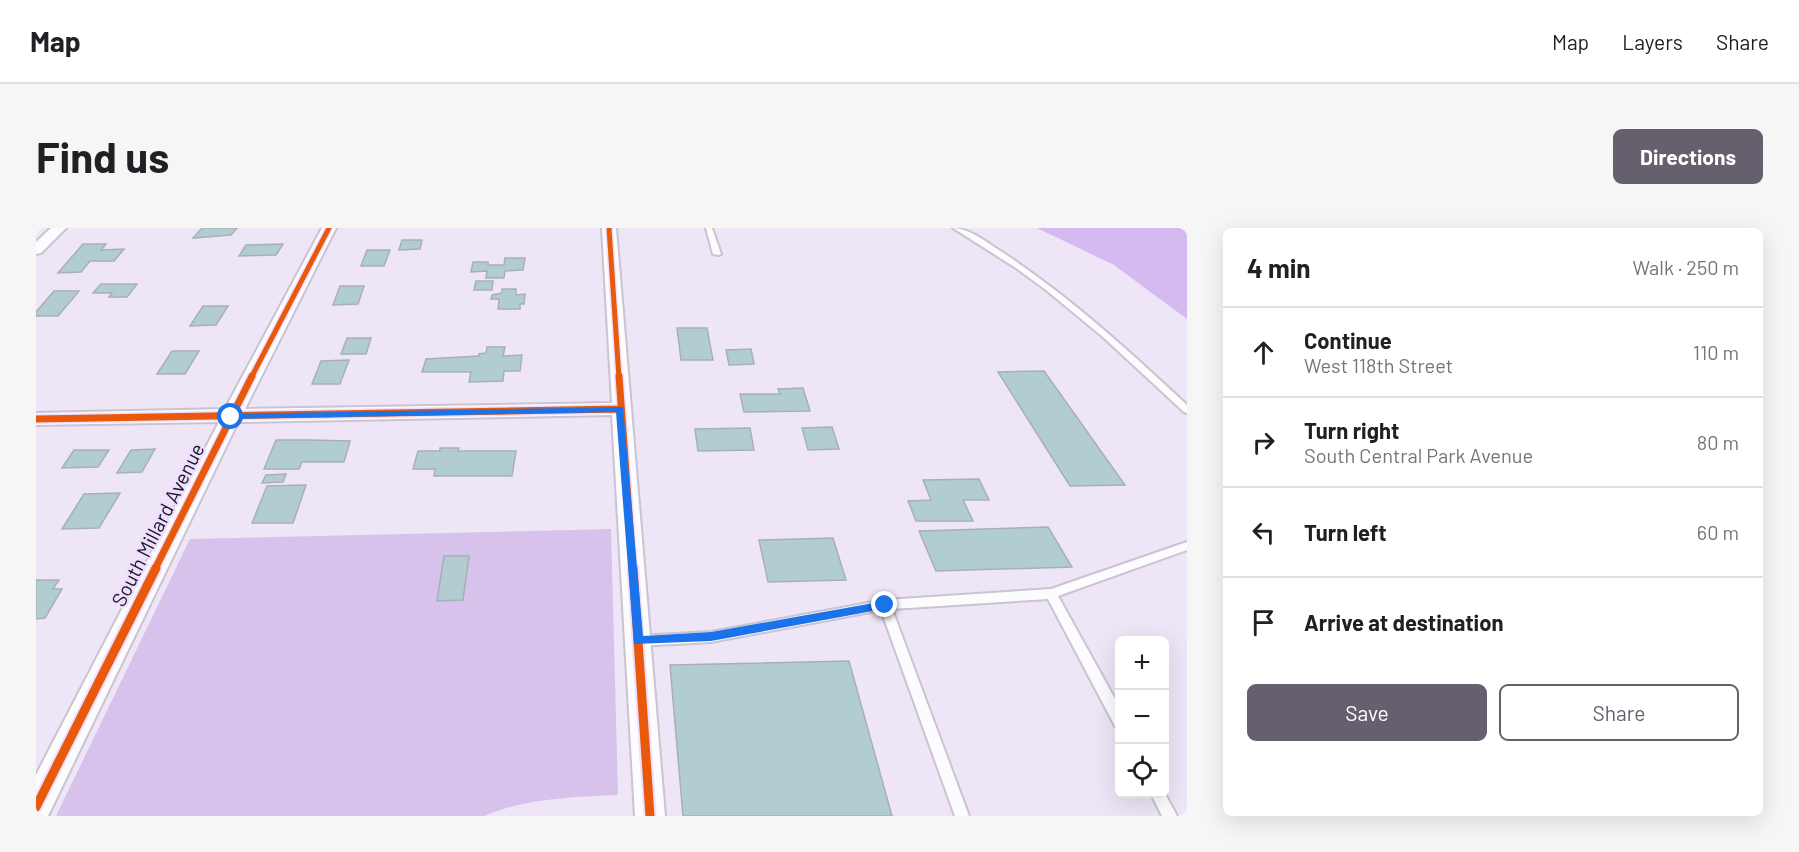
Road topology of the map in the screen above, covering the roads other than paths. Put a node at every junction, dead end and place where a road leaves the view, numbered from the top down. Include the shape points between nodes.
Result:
1 (59, 228) edge
2 (329, 228) edge
3 (609, 228) edge
4 (709, 228) edge
5 (956, 228) edge
6 (36, 250) edge
7 (717, 254) dead end
8 (620, 409) junction
9 (1187, 410) edge
10 (231, 417) junction
11 (36, 419) edge
12 (1187, 546) edge
13 (1051, 594) junction
14 (885, 605) junction
15 (638, 641) junction
16 (1115, 714) edge
17 (1160, 798) edge
18 (36, 807) edge
19 (650, 816) edge
20 (962, 816) edge
21 (1170, 816) edge

1 - 6 street
2 - 10 street, South Millard Avenue
3 - 8 street
4 - 7 lane
5 - 9 lane via 995,248 1100,330
8 - 10 street
8 - 15 street
10 - 11 street
10 - 18 street, South Millard Avenue
12 - 13 lane
13 - 14 lane
13 - 16 lane
14 - 15 lane via 711,637
14 - 20 lane
15 - 19 street
17 - 21 lane

